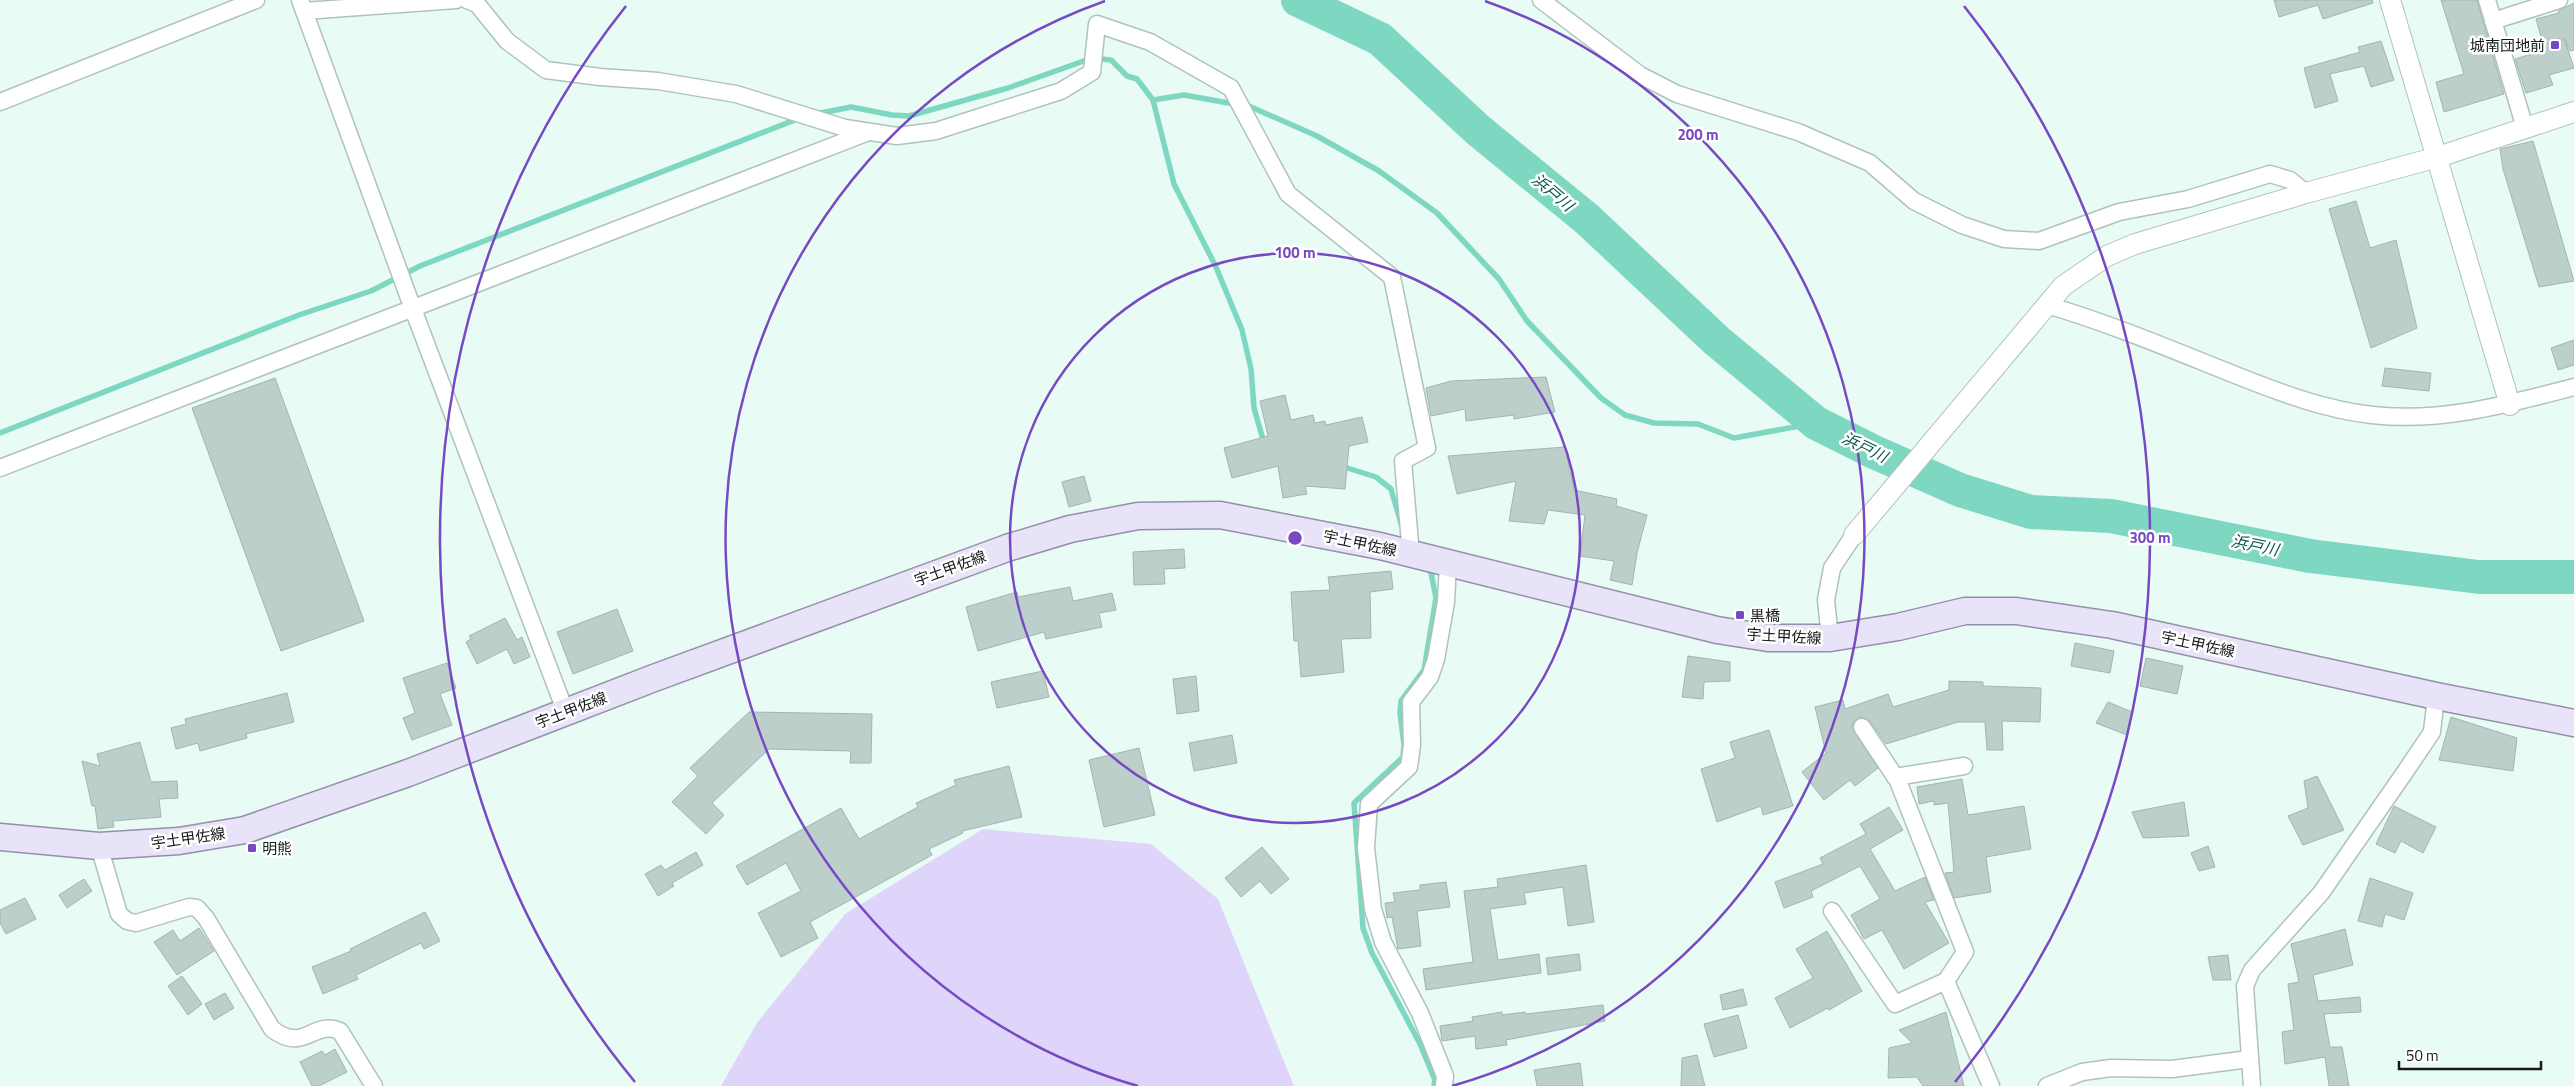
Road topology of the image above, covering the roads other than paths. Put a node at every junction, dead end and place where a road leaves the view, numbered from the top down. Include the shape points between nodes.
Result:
1 (256, 0) edge
2 (456, 0) edge
3 (467, 0) edge
4 (1540, 0) edge
5 (2390, 0) edge
6 (2487, 0) edge
7 (2559, 0) edge
8 (302, 6) edge
9 (2493, 21) junction
10 (0, 102) edge
11 (2574, 112) edge
12 (2525, 128) junction
13 (868, 132) junction
14 (2438, 157) junction
15 (2306, 193) junction
16 (413, 309) junction
17 (2041, 312) junction
18 (2574, 387) edge
19 (2510, 405) junction
20 (0, 468) edge
21 (1854, 536) joint
22 (1412, 555) junction
23 (1448, 564) junction
24 (1830, 638) junction
25 (2436, 696) junction
26 (566, 712) junction
27 (2574, 723) edge
28 (1862, 727) dead end
29 (1964, 766) dead end
30 (1895, 777) junction
31 (0, 837) edge
32 (99, 846) junction
33 (1832, 911) dead end
34 (1946, 981) junction
35 (2249, 1059) junction
36 (374, 1086) edge
37 (1444, 1086) edge
38 (1991, 1086) edge
39 (2047, 1086) edge
40 (2252, 1086) edge

1 - 10 street
2 - 8 street
3 - 13 street via 477,4 507,41 546,70 658,81 736,94 845,128
4 - 15 street via 1640,75 1678,94 1798,132 1870,163 1914,202 1962,225 2004,239 2038,241 2119,212 2188,199 2270,174 2290,180
5 - 14 street
6 - 9 street
7 - 9 street
8 - 16 street
9 - 12 street
11 - 12 street
12 - 14 street
13 - 16 street
13 - 22 street via 897,136 936,130 1061,92 1092,72 1097,24 1150,42 1231,88 1288,194 1392,277 1426,448 1403,461
14 - 15 street
14 - 19 street
15 - 17 street via 2128,247 2108,256 2063,286
16 - 20 street
16 - 26 street
17 - 19 street via 2087,316 2299,399 2372,415 2459,413
17 - 21 street
18 - 19 street
21 - 24 street via 1832,568 1826,600
22 - 23 main road, 宇土甲佐線
22 - 26 main road, 宇土甲佐線 via 1220,515 1138,516 1070,530 1007,548
23 - 24 main road, 宇土甲佐線 via 1717,630 1768,638
23 - 37 street via 1446,602 1436,659 1430,677 1412,702 1409,767 1369,804 1366,848 1373,909 1383,942 1420,1013 1445,1076
24 - 25 main road, 宇土甲佐線 via 1898,627 1965,610 2016,611 2112,625
25 - 27 main road, 宇土甲佐線
25 - 35 street via 2432,732 2321,893 2252,970 2245,986
26 - 32 main road, 宇土甲佐線 via 408,773 245,830 179,841
28 - 30 street
29 - 30 street
30 - 34 street via 1965,952
31 - 32 main road, 宇土甲佐線
32 - 36 street via 119,914 127,921 136,923 189,907 197,908 272,1029 284,1038 301,1039 323,1029 340,1031
33 - 34 street via 1895,1004
34 - 38 street
35 - 39 street via 2172,1068 2111,1068 2082,1072
35 - 40 street

